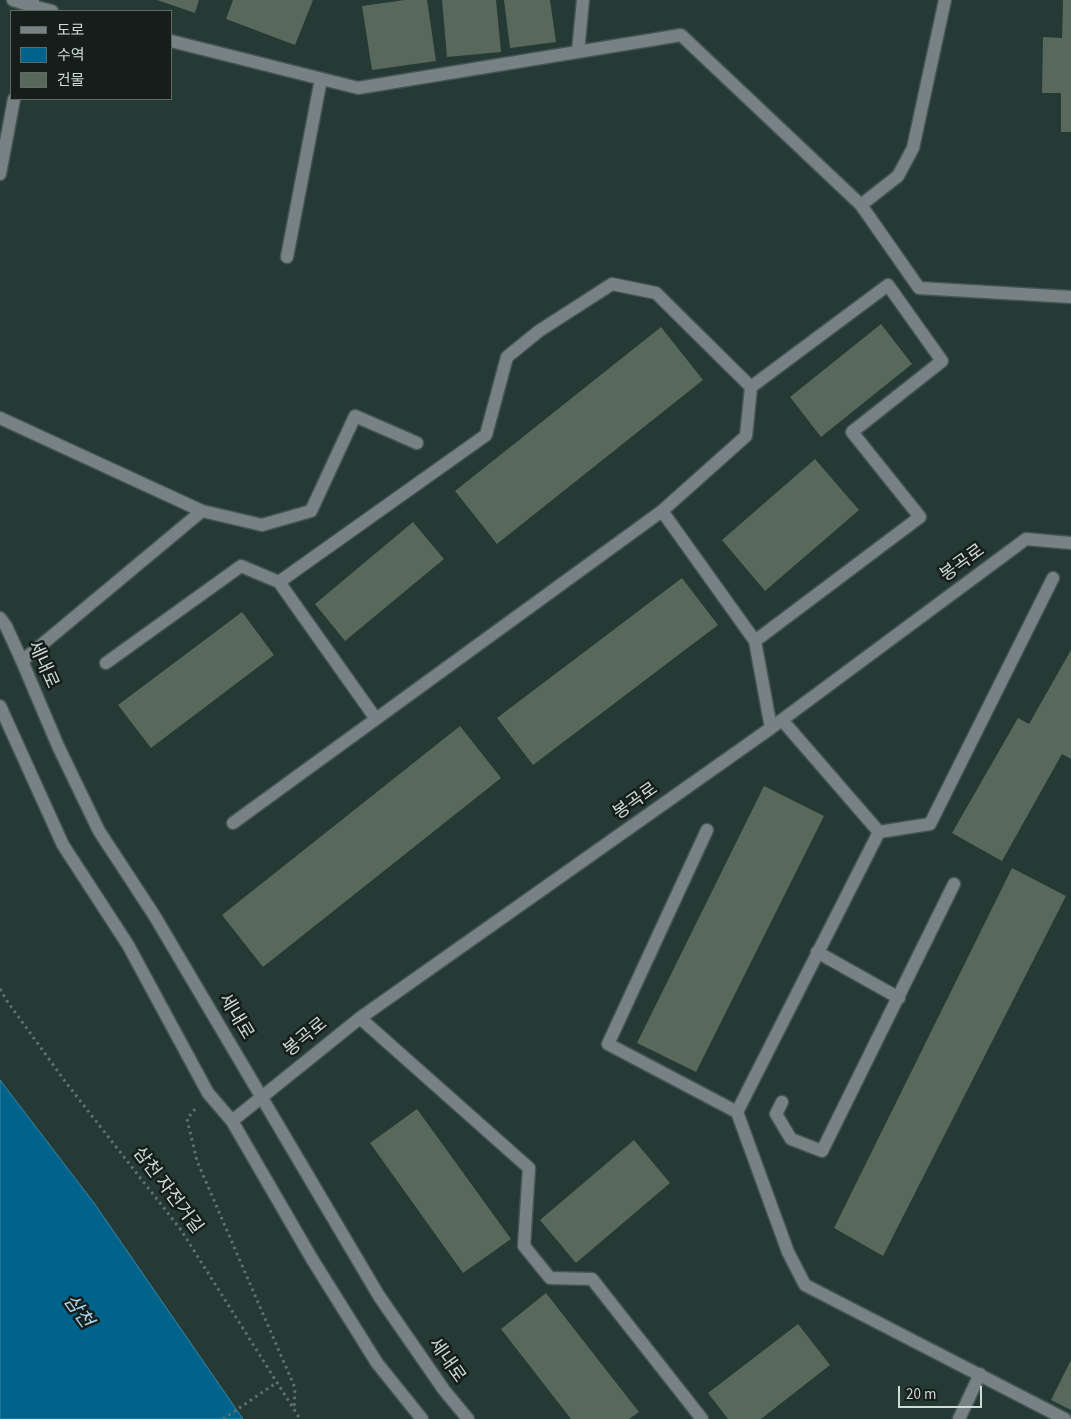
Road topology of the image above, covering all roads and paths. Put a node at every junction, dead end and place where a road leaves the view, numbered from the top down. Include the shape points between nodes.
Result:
1 (13, 0) edge
2 (584, 0) edge
3 (945, 0) edge
4 (32, 6) edge
5 (48, 10) edge
6 (172, 41) edge
7 (578, 52) junction
8 (321, 79) junction
9 (14, 100) edge
10 (0, 174) edge
11 (861, 205) junction
12 (287, 257) dead end
13 (1071, 297) edge
14 (751, 387) junction
15 (0, 418) edge
16 (417, 443) dead end
17 (202, 510) junction
18 (662, 511) junction
19 (1071, 543) edge
20 (1053, 578) dead end
21 (279, 582) junction
22 (0, 618) edge
23 (755, 640) junction
24 (22, 661) junction
25 (106, 663) dead end
26 (0, 706) edge
27 (376, 719) junction
28 (776, 724) junction
29 (233, 823) dead end
30 (708, 830) dead end
31 (879, 832) junction
32 (954, 884) dead end
33 (818, 952) junction
34 (0, 988) edge
35 (899, 998) junction
36 (360, 1018) junction
37 (208, 1093) junction
38 (262, 1097) junction
39 (782, 1102) dead end
40 (737, 1112) junction
41 (232, 1121) junction
42 (980, 1374) junction
43 (276, 1383) junction
44 (294, 1412) junction
45 (698, 1417) edge
46 (224, 1418) edge
47 (300, 1419) edge
48 (422, 1419) edge
49 (468, 1419) edge
50 (959, 1419) edge
51 (1065, 1419) edge

1 - 4 street
2 - 7 street
3 - 11 street via 914,148 898,176
4 - 5 street
6 - 8 street
7 - 8 street via 358,88
7 - 11 street via 681,35
8 - 12 street
9 - 10 street
11 - 13 street via 918,288
14 - 18 street via 746,436
14 - 21 street via 656,293 612,284 538,331 507,357 486,435
14 - 23 street via 888,286 942,361 852,432 920,517
15 - 17 street
16 - 17 street via 355,416 311,511 262,525
17 - 24 street
18 - 23 street
18 - 27 street
19 - 28 street, 봉곡로 via 1026,539
20 - 31 street via 930,824
21 - 25 street via 241,566
21 - 27 street
22 - 24 street, 세내로
23 - 28 street
24 - 38 street, 세내로 via 99,831 154,915
26 - 37 street via 63,845 128,945
27 - 29 street
28 - 31 street
28 - 36 street, 봉곡로
30 - 40 street via 608,1044
31 - 33 street
32 - 35 street
33 - 35 street
33 - 40 street
34 - 43 path, 삼천 자전거길 via 67,1084 181,1230
35 - 39 street via 822,1151 790,1139 776,1114
36 - 38 street, 봉곡로
36 - 45 street via 529,1168 524,1246 550,1278 592,1280
37 - 41 street
37 - 44 path via 187,1119 197,1161 295,1388
38 - 41 street, 봉곡로
38 - 49 street, 세내로 via 379,1296
40 - 42 street via 788,1252 805,1285
41 - 48 street via 377,1363
42 - 50 street
42 - 51 street
43 - 44 path, 삼천 자전거길
43 - 46 path
44 - 47 path, 삼천 자전거길

